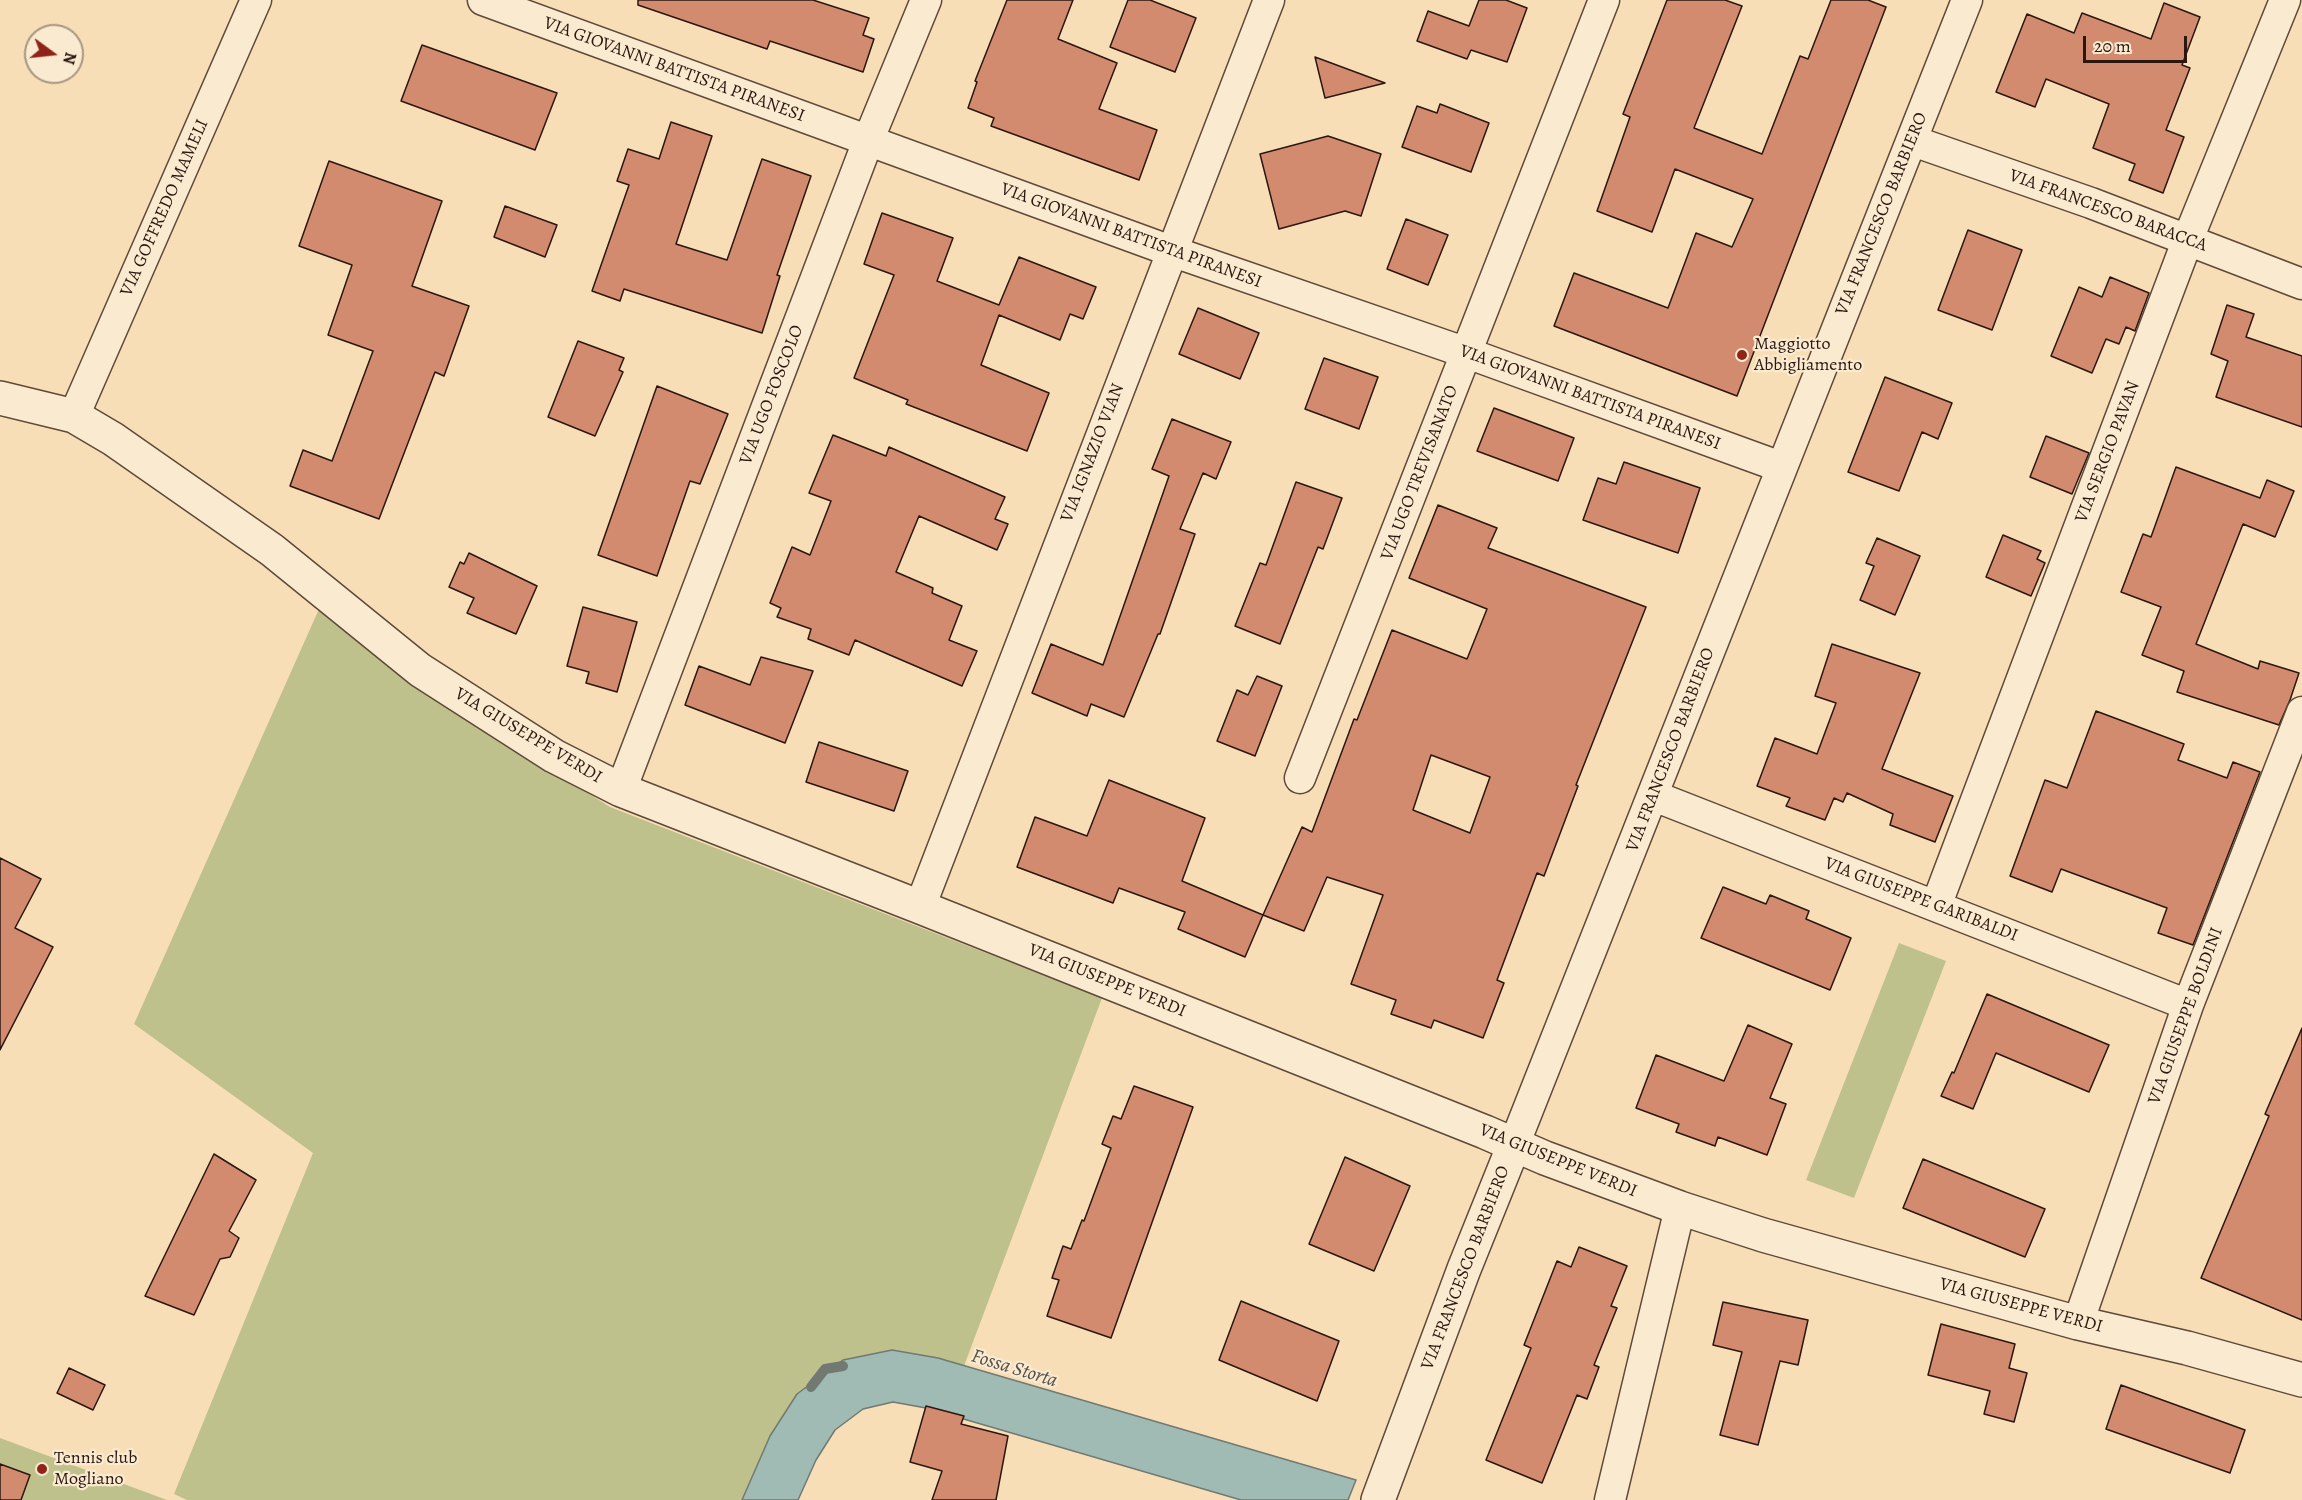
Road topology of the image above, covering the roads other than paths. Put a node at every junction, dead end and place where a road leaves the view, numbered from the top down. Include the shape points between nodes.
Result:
1 (256, 0) edge
2 (483, 0) edge
3 (926, 0) edge
4 (1269, 0) edge
5 (1604, 0) edge
6 (1967, 0) edge
7 (2285, 0) edge
8 (868, 141) junction
9 (1913, 141) junction
10 (2188, 239) junction
11 (1171, 250) junction
12 (2302, 284) edge
13 (1467, 353) junction
14 (0, 398) edge
15 (74, 416) junction
16 (1781, 467) junction
17 (2302, 712) edge
18 (1300, 778) dead end
19 (621, 790) junction
20 (1654, 796) junction
21 (1936, 906) junction
22 (920, 907) junction
23 (2188, 1005) junction
24 (1514, 1145) junction
25 (1680, 1208) junction
26 (2078, 1323) junction
27 (2302, 1380) edge
28 (1378, 1500) edge
29 (1610, 1500) edge

1 - 15 street, VIA GOFFREDO MAMELI
2 - 8 street, VIA GIOVANNI BATTISTA PIRANESI
3 - 8 street, VIA UGO FOSCOLO
4 - 11 street, VIA IGNAZIO VIAN
5 - 13 street, VIA UGO TREVISANATO
6 - 9 street, VIA FRANCESCO BARBIERO
7 - 10 street, VIA SERGIO PAVAN
8 - 11 street, VIA GIOVANNI BATTISTA PIRANESI
8 - 19 street, VIA UGO FOSCOLO
9 - 10 street, VIA FRANCESCO BARACCA
9 - 16 street, VIA FRANCESCO BARBIERO
10 - 12 street, VIA FRANCESCO BARACCA
10 - 21 street, VIA SERGIO PAVAN
11 - 13 street, VIA GIOVANNI BATTISTA PIRANESI
11 - 22 street, VIA IGNAZIO VIAN
13 - 16 street, VIA GIOVANNI BATTISTA PIRANESI
13 - 18 street, VIA UGO TREVISANATO
14 - 15 street, VIA GIUSEPPE VERDI
15 - 19 street, VIA GIUSEPPE VERDI via 272,550 420,670 554,756
16 - 20 street, VIA FRANCESCO BARBIERO
17 - 23 street, VIA GIUSEPPE BOLDINI
19 - 22 street, VIA GIUSEPPE VERDI
20 - 21 street, VIA GIUSEPPE GARIBALDI
20 - 24 street, VIA FRANCESCO BARBIERO
21 - 23 street, VIA GIUSEPPE GARIBALDI
22 - 24 street, VIA GIUSEPPE VERDI
23 - 26 street, VIA GIUSEPPE BOLDINI
24 - 25 street, VIA GIUSEPPE VERDI
24 - 28 street, VIA FRANCESCO BARBIERO
25 - 26 street, VIA GIUSEPPE VERDI
25 - 29 street
26 - 27 street, VIA GIUSEPPE VERDI

